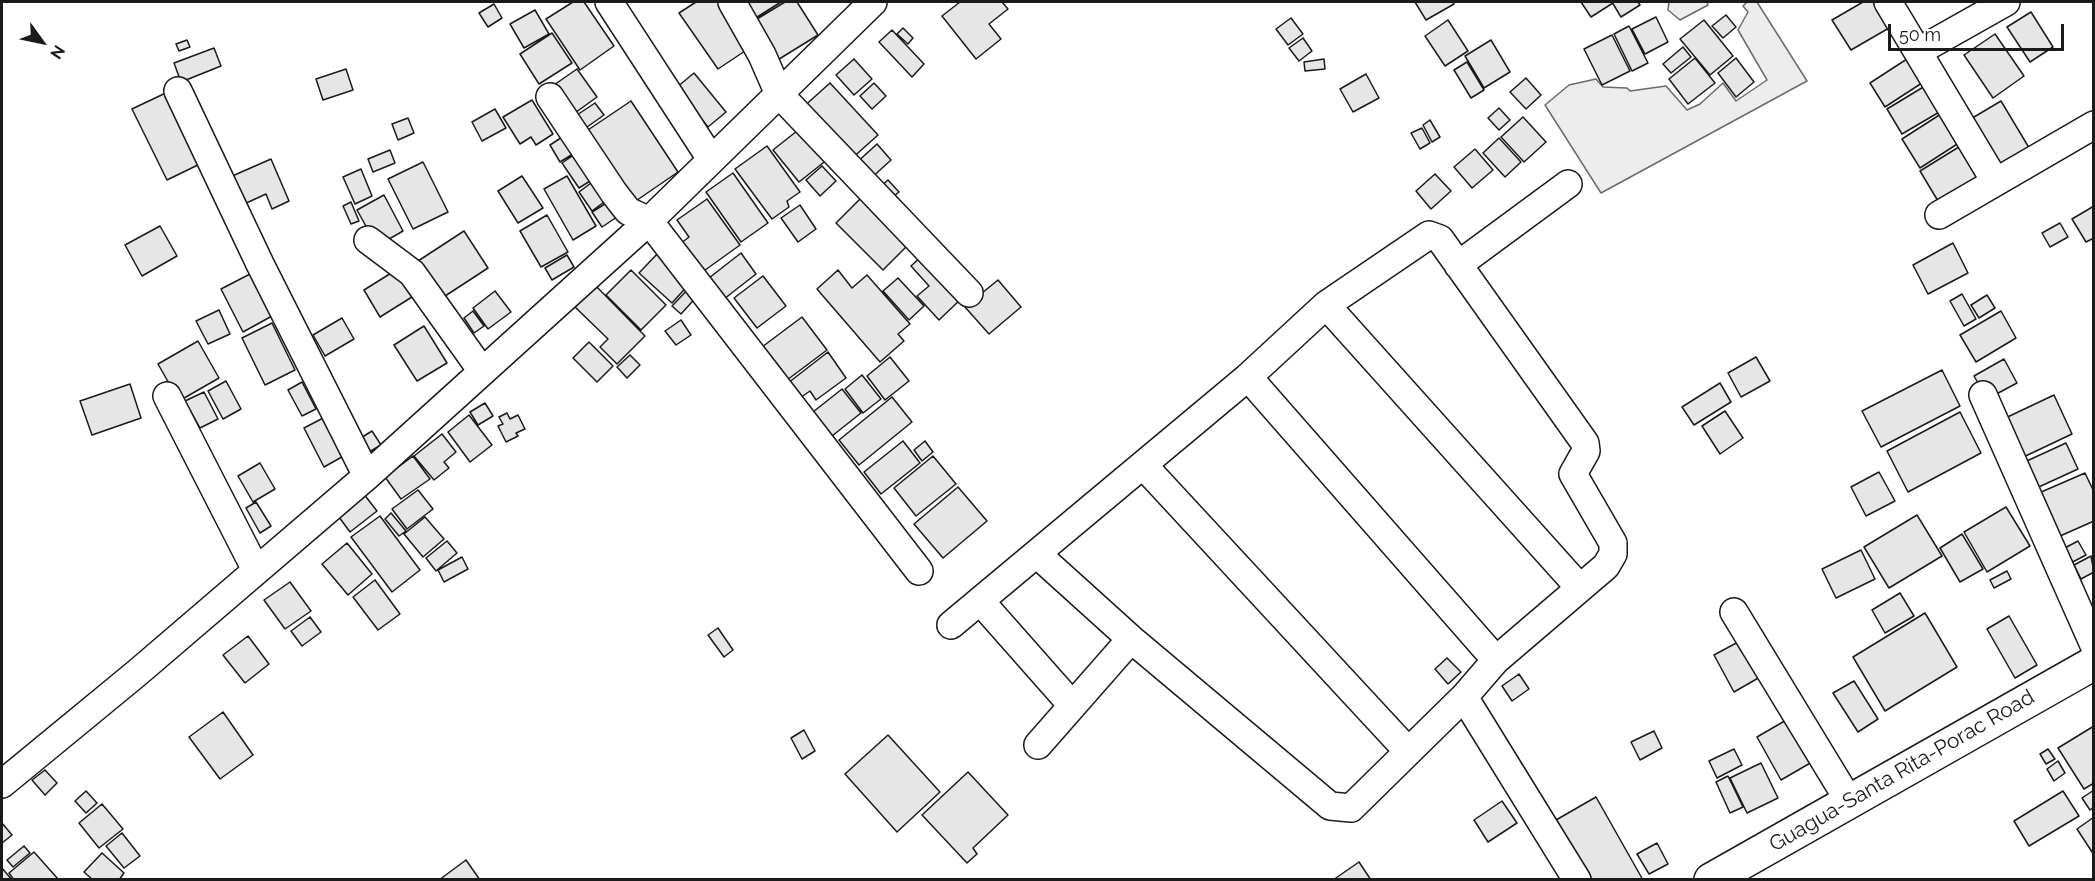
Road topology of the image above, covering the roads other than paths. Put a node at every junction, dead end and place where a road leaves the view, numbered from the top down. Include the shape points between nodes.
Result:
1 (609, 2) edge
2 (732, 2) edge
3 (873, 2) edge
4 (1888, 2) edge
5 (2006, 2) edge
6 (1919, 51) junction
7 (178, 91) dead end
8 (778, 94) junction
9 (550, 97) dead end
10 (2094, 125) edge
11 (711, 159) junction
12 (1995, 181) junction
13 (1568, 184) dead end
14 (1939, 215) dead end
15 (649, 221) junction
16 (368, 240) dead end
17 (1458, 265) junction
18 (969, 293) dead end
19 (1326, 306) junction
20 (482, 370) junction
21 (1248, 377) junction
22 (1983, 395) dead end
23 (166, 396) dead end
24 (1143, 465) junction
25 (367, 476) junction
26 (1038, 555) junction
27 (256, 570) junction
28 (919, 571) dead end
29 (1579, 587) junction
30 (981, 602) junction
31 (1734, 612) dead end
32 (951, 625) dead end
33 (1131, 639) junction
34 (2094, 645) edge
35 (1496, 660) junction
36 (2094, 663) edge
37 (1464, 697) junction
38 (1072, 705) junction
39 (1038, 745) dead end
40 (1407, 750) junction
41 (2, 784) edge
42 (1849, 801) junction
43 (1577, 879) edge
44 (1711, 879) edge

1 - 11 street
2 - 8 street via 762,55
3 - 8 street
4 - 6 street
5 - 6 street
6 - 12 street
7 - 25 street
8 - 11 street
8 - 18 street
9 - 15 street via 628,211
10 - 12 street
11 - 15 street
12 - 14 street
13 - 17 street
15 - 20 street
15 - 28 street
16 - 20 street via 412,273
17 - 19 street via 1440,238 1429,235
17 - 29 street via 1586,443 1574,474 1613,543 1614,554 1606,566
19 - 21 street
19 - 29 street
20 - 25 street
21 - 24 street
21 - 35 street
22 - 34 street
23 - 27 street
24 - 26 street
24 - 40 street
25 - 27 street
26 - 30 street
26 - 33 street
27 - 41 street
29 - 35 street
30 - 32 street
30 - 38 street
31 - 42 street
33 - 38 street
33 - 40 street via 1330,806 1351,808
35 - 37 street
36 - 42 main road, Guagua-Santa Rita-Porac Road
37 - 40 street
37 - 43 street
38 - 39 street
42 - 44 main road, Guagua-Santa Rita-Porac Road

